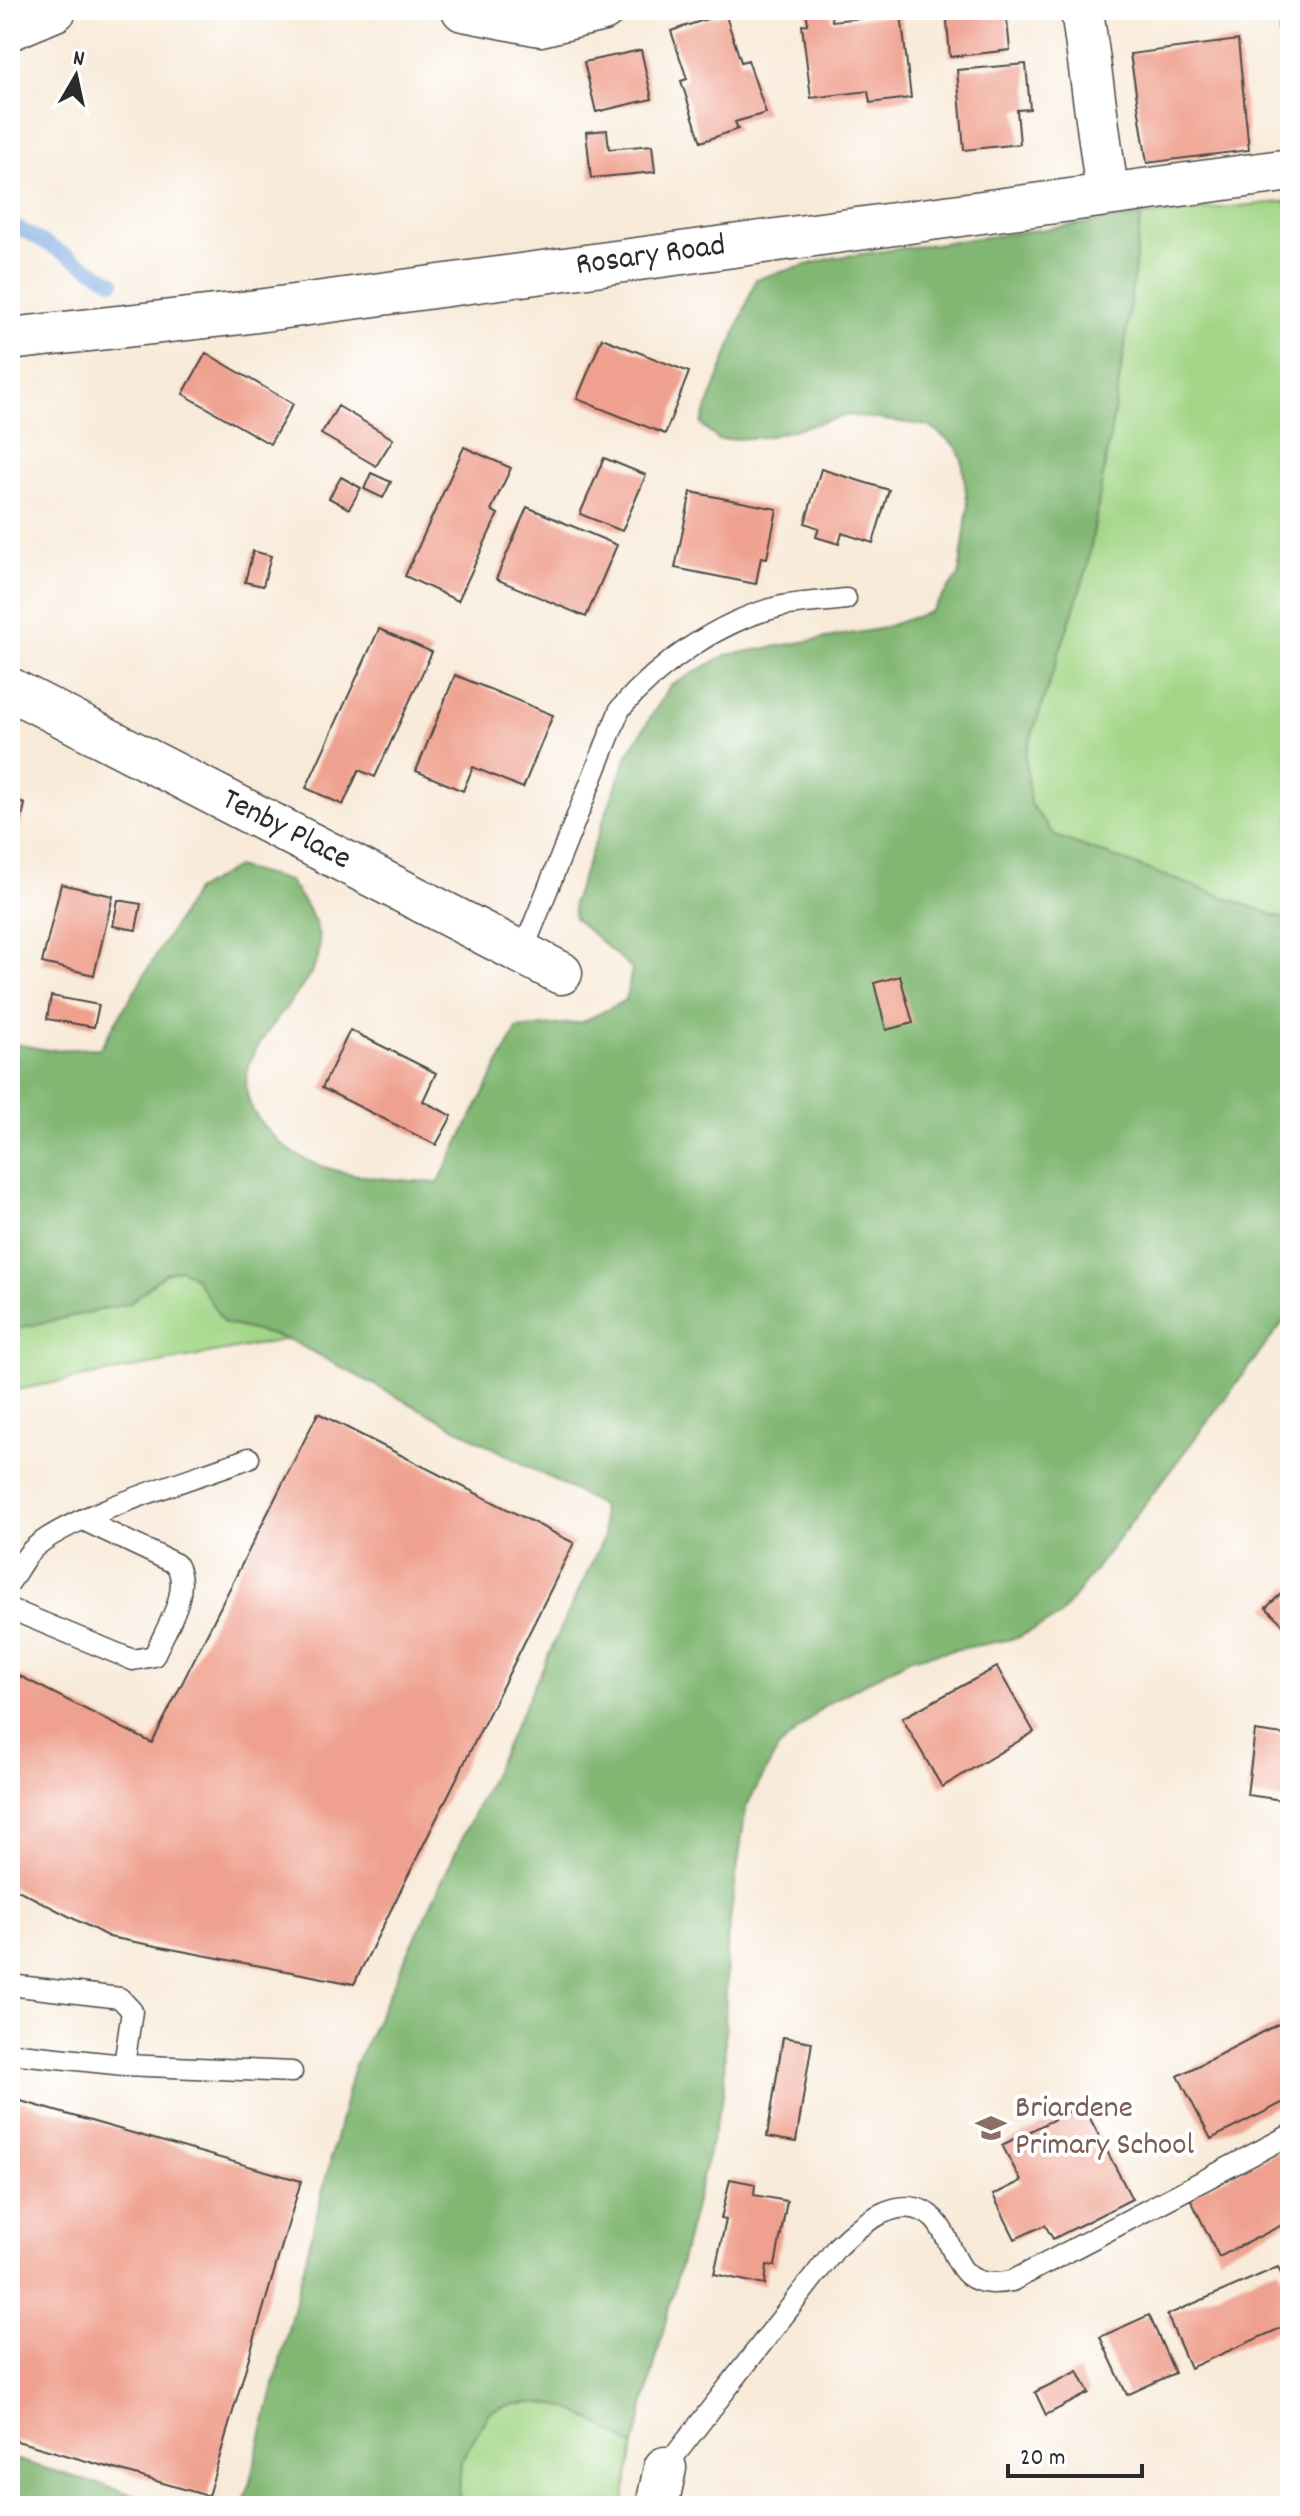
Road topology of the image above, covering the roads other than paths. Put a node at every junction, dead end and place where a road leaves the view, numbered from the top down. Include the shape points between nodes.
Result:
1 (55, 10) edge
2 (463, 10) edge
3 (603, 10) edge
4 (1082, 10) edge
5 (10, 29) edge
6 (1290, 170) edge
7 (1107, 192) junction
8 (10, 339) edge
9 (846, 599) dead end
10 (10, 689) edge
11 (522, 953) junction
12 (561, 973) dead end
13 (249, 1458) dead end
14 (83, 1520) junction
15 (10, 1582) edge
16 (10, 1609) edge
17 (10, 1985) edge
18 (10, 2053) edge
19 (124, 2065) junction
20 (292, 2072) dead end
21 (1290, 2135) edge
22 (661, 2487) edge

1 - 5 street
2 - 3 street via 540,25
4 - 7 street
6 - 7 street, Rosary Road
7 - 8 street, Rosary Road via 242,313
9 - 11 lane via 777,607 693,645 648,677 620,709
10 - 11 street, Tenby Place
11 - 12 street, Tenby Place
13 - 14 lane
14 - 15 lane via 30,1551
14 - 16 lane via 176,1564 182,1575 181,1592 154,1656 133,1660
17 - 19 lane via 120,1998 132,2011
18 - 19 lane
19 - 20 lane
21 - 22 lane via 1012,2281 994,2284 966,2274 934,2218 921,2212 889,2210 862,2223 837,2247

